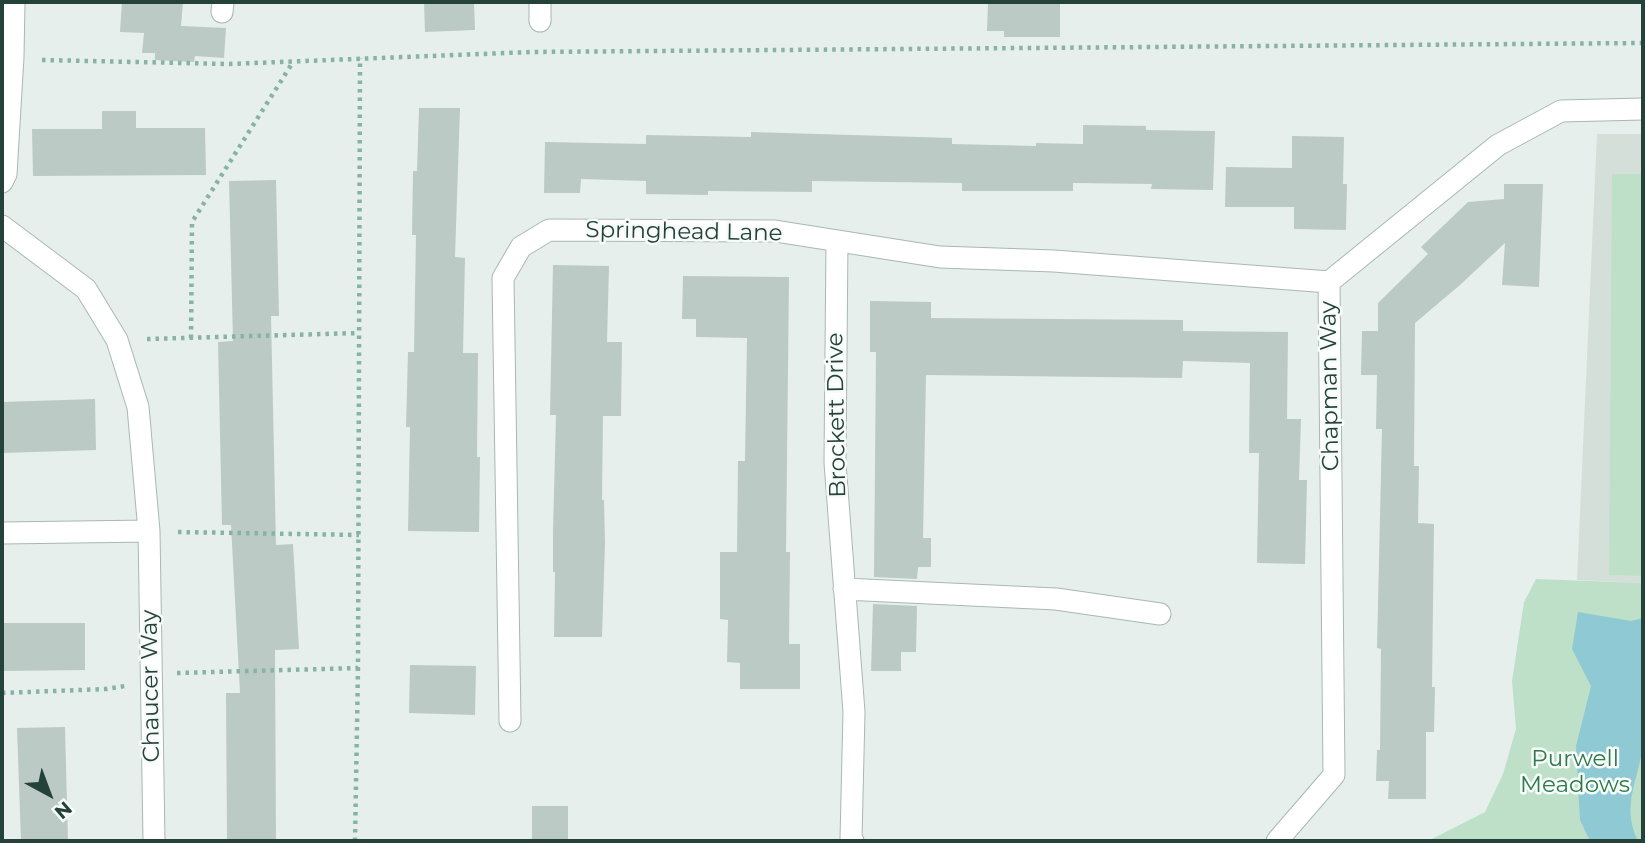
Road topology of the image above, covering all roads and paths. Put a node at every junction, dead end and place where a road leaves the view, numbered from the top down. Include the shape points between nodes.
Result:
1 (14, 2) edge
2 (1643, 43) edge
3 (13, 57) junction
4 (360, 58) junction
5 (293, 61) junction
6 (1643, 109) edge
7 (2, 182) edge
8 (2, 226) edge
9 (837, 240) junction
10 (1329, 282) junction
11 (359, 333) junction
12 (191, 338) junction
13 (117, 340) junction
14 (149, 531) junction
15 (2, 533) edge
16 (359, 535) junction
17 (844, 589) junction
18 (1160, 614) dead end
19 (358, 668) junction
20 (150, 682) junction
21 (2, 693) edge
22 (510, 721) dead end
23 (154, 841) edge
24 (355, 841) edge
25 (853, 841) edge
26 (1277, 841) edge

1 - 3 street
2 - 4 path via 531,52
3 - 5 path via 45,61
3 - 7 street
4 - 5 path
4 - 11 path
5 - 12 path via 192,222
6 - 10 street, Chapman Way via 1561,111 1498,145
8 - 13 street, Chaucer Way via 86,289
9 - 10 street, Springhead Lane via 940,257
9 - 17 street, Brockett Drive via 835,463
9 - 22 street, Springhead Lane via 775,231 549,230 521,247 503,278
10 - 26 street, Chapman Way via 1334,775
11 - 12 path
11 - 16 path
12 - 13 path
13 - 14 street, Chaucer Way via 138,407
14 - 15 street
14 - 16 path
14 - 20 street, Chaucer Way
16 - 19 path
17 - 18 street via 1056,599
17 - 25 street, Brockett Drive via 853,712
19 - 20 path via 183,671
19 - 24 path
20 - 21 path via 106,689
20 - 23 street, Chaucer Way

